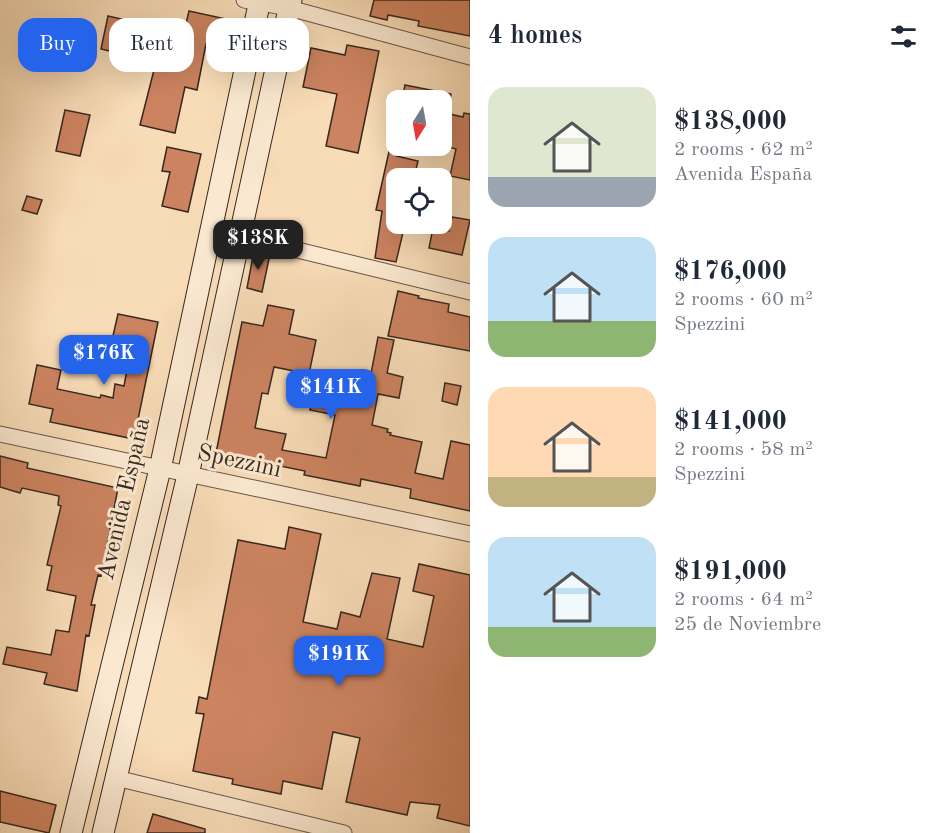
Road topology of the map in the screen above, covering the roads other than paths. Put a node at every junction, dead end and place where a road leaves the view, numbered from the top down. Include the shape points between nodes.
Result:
1 (254, 1) edge
2 (290, 4) edge
3 (470, 57) edge
4 (240, 236) junction
5 (470, 292) edge
6 (0, 434) edge
7 (160, 469) junction
8 (188, 475) junction
9 (470, 534) edge
10 (116, 778) junction
11 (71, 833) edge
12 (103, 833) edge
13 (344, 833) edge

1 - 2 street
1 - 7 street, Avenida España
2 - 3 street
2 - 4 street
4 - 5 street
4 - 8 street
6 - 7 street, Spezzini
7 - 8 street, Spezzini
7 - 11 street, Avenida España
8 - 9 street, Spezzini
8 - 10 street
10 - 12 street
10 - 13 street

